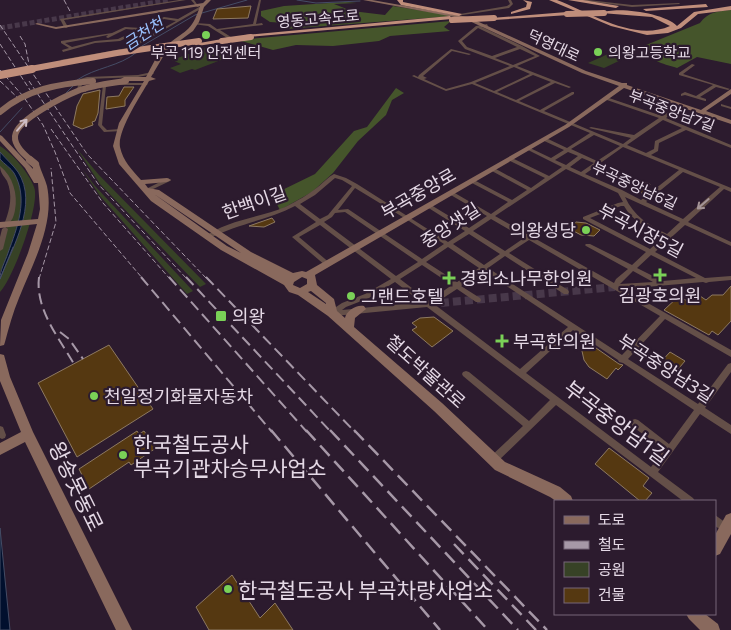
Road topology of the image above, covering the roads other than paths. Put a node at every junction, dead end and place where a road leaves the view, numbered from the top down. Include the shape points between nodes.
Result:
1 (185, 0) edge
2 (192, 0) edge
3 (209, 0) edge
4 (214, 0) edge
5 (260, 0) edge
6 (365, 0) edge
7 (372, 0) edge
8 (400, 0) edge
9 (509, 0) edge
10 (526, 0) edge
11 (551, 0) edge
12 (571, 0) edge
13 (580, 0) edge
14 (670, 0) edge
15 (176, 2) junction
16 (159, 4) junction
17 (143, 7) junction
18 (201, 7) junction
19 (731, 7) edge
20 (181, 8) junction
21 (671, 8) junction
22 (125, 10) junction
23 (165, 11) junction
24 (108, 12) junction
25 (602, 12) junction
26 (149, 14) junction
27 (90, 15) junction
28 (131, 16) junction
29 (454, 17) junction
30 (492, 17) junction
31 (72, 18) junction
32 (201, 18) junction
33 (113, 19) junction
34 (177, 20) junction
35 (95, 22) junction
36 (37, 24) dead end
37 (152, 24) junction
38 (262, 24) dead end
39 (77, 25) junction
40 (168, 26) junction
41 (197, 26) junction
42 (210, 26) junction
43 (254, 26) junction
44 (484, 26) junction
45 (66, 27) junction
46 (142, 29) junction
47 (216, 30) junction
48 (160, 32) junction
49 (111, 34) junction
50 (131, 35) junction
51 (150, 37) junction
52 (119, 40) junction
53 (104, 41) junction
54 (236, 42) dead end
55 (135, 44) junction
56 (521, 47) junction
57 (72, 48) junction
58 (165, 49) junction
59 (63, 51) dead end
60 (477, 53) junction
61 (491, 58) junction
62 (62, 60) dead end
63 (693, 65) dead end
64 (513, 66) junction
65 (532, 74) junction
66 (0, 76) edge
67 (414, 76) dead end
68 (150, 79) junction
69 (125, 80) junction
70 (554, 82) junction
71 (472, 83) junction
72 (624, 85) junction
73 (716, 85) junction
74 (104, 86) junction
75 (569, 87) dead end
76 (441, 88) junction
77 (730, 90) edge
78 (494, 92) junction
79 (573, 93) dead end
80 (682, 95) dead end
81 (697, 97) junction
82 (605, 98) junction
83 (705, 100) dead end
84 (516, 101) junction
85 (681, 105) junction
86 (722, 105) dead end
87 (731, 108) edge
88 (704, 110) junction
89 (540, 111) junction
90 (0, 112) edge
91 (663, 118) junction
92 (731, 121) edge
93 (569, 122) junction
94 (580, 127) junction
95 (686, 128) junction
96 (120, 130) junction
97 (594, 133) junction
98 (0, 137) edge
99 (635, 137) junction
100 (544, 139) junction
101 (623, 145) junction
102 (730, 146) edge
103 (528, 149) junction
104 (567, 150) junction
105 (648, 155) junction
106 (582, 156) junction
107 (510, 159) junction
108 (552, 160) junction
109 (597, 163) junction
110 (31, 165) junction
111 (566, 166) junction
112 (0, 168) edge
113 (492, 170) junction
114 (683, 170) junction
115 (582, 174) junction
116 (334, 176) joint
117 (549, 178) junction
118 (168, 180) junction
119 (472, 181) junction
120 (139, 182) junction
121 (355, 186) junction
122 (723, 187) junction
123 (147, 190) junction
124 (531, 190) junction
125 (731, 190) edge
126 (620, 192) junction
127 (451, 193) junction
128 (160, 194) junction
129 (512, 202) junction
130 (642, 202) junction
131 (296, 204) junction
132 (626, 204) junction
133 (429, 206) junction
134 (333, 212) junction
135 (491, 216) junction
136 (408, 218) junction
137 (41, 220) junction
138 (683, 221) junction
139 (320, 222) junction
140 (5, 225) edge
141 (469, 230) junction
142 (381, 233) junction
143 (211, 235) junction
144 (666, 236) junction
145 (528, 238) junction
146 (448, 244) junction
147 (731, 244) edge
148 (588, 245) dead end
149 (355, 248) junction
150 (0, 249) edge
151 (649, 251) junction
152 (506, 253) junction
153 (422, 261) junction
154 (328, 264) junction
155 (633, 267) junction
156 (484, 268) junction
157 (308, 275) junction
158 (731, 278) edge
159 (396, 279) junction
160 (291, 280) junction
161 (706, 281) junction
162 (661, 283) junction
163 (312, 286) junction
164 (458, 286) junction
165 (615, 287) junction
166 (301, 292) junction
167 (566, 292) dead end
168 (478, 300) dead end
169 (429, 304) junction
170 (361, 309) junction
171 (332, 313) junction
172 (664, 316) junction
173 (572, 327) junction
174 (349, 329) junction
175 (0, 342) edge
176 (731, 354) edge
177 (0, 358) edge
178 (622, 360) junction
179 (731, 366) edge
180 (521, 373) junction
181 (466, 374) dead end
182 (556, 400) junction
183 (699, 409) junction
184 (635, 423) dead end
185 (529, 426) junction
186 (731, 430) edge
187 (28, 434) junction
188 (1, 449) edge
189 (669, 450) junction
190 (493, 460) junction
191 (652, 473) junction
192 (565, 500) edge
193 (689, 500) edge
194 (724, 523) edge
195 (716, 546) edge
196 (695, 615) edge
197 (124, 630) edge
198 (712, 630) edge

1 - 15 street
2 - 18 street
3 - 18 street
4 - 18 street
5 - 43 street
6 - 29 street, 덕영대로
7 - 29 street, 덕영대로
8 - 29 highway via 404,4
9 - 29 street via 512,4 508,7
10 - 30 highway via 530,6 525,10
11 - 19 highway via 610,26 648,32 675,29 696,14
11 - 25 highway via 623,28 656,31 674,26 668,20 652,15
12 - 21 highway via 622,7
13 - 14 street via 632,6 680,4
15 - 16 street
15 - 20 street
16 - 17 street
16 - 23 street
17 - 22 street
17 - 26 street
18 - 20 street
18 - 32 street
18 - 34 street
19 - 21 highway, 영동고속도로
19 - 25 highway, 영동고속도로
20 - 23 street
21 - 25 highway, 영동고속도로
22 - 24 street
22 - 28 street
23 - 26 street
24 - 27 street
24 - 33 street
25 - 30 highway, 영동고속도로, bridge
26 - 28 street
27 - 31 street
27 - 35 street
28 - 33 street
29 - 30 highway, 영동고속도로, bridge
29 - 44 street, 덕영대로
29 - 66 highway, 영동고속도로, bridge via 198,42
31 - 39 street
31 - 45 street via 62,20
32 - 41 street
32 - 42 street
33 - 35 street
34 - 37 street via 164,18
34 - 40 street
35 - 39 street
36 - 45 street
37 - 40 street
37 - 46 street
38 - 43 street
39 - 45 street
40 - 48 street
41 - 42 street
41 - 42 street
41 - 58 street
41 - 68 street
42 - 47 street
43 - 47 street
44 - 56 street
44 - 60 street via 460,41
44 - 72 street, 덕영대로 via 584,72
46 - 48 street
46 - 49 street via 130,27
46 - 50 street
47 - 54 street
48 - 51 street
49 - 53 street
49 - 57 street via 62,42
50 - 51 street
50 - 52 street
51 - 55 street
52 - 53 street
52 - 55 street
53 - 57 street
55 - 58 street, bridge
55 - 62 street via 128,49
56 - 61 street
56 - 64 street via 538,56
57 - 59 street
58 - 68 street
60 - 61 street
60 - 76 street via 471,55 452,50 420,76 443,86
61 - 64 street
63 - 73 street via 680,74
64 - 65 street
64 - 71 street
65 - 70 street
65 - 78 street
67 - 76 street
68 - 69 street
68 - 74 street
68 - 74 street via 138,76 87,78 82,80 79,89 86,91
68 - 96 street
68 - 96 street
69 - 90 street, bridge via 51,87 13,101
110 -> 69 street, bridge via 15,136 27,119 78,91
70 - 75 street
70 - 84 street
71 - 76 street via 446,90
71 - 78 street
72 - 82 street, 부곡중앙로
72 - 85 street, 덕영대로
72 - 88 street, 덕영대로
73 - 77 street
73 - 81 street
74 - 96 street via 100,125 106,131
77 - 88 street
78 - 84 street
79 - 89 street
80 - 81 street
81 - 83 street
82 - 91 street, 부곡중앙남7길
82 - 93 street, 부곡중앙로
84 - 89 street
85 - 91 street
85 - 92 street, 덕영대로
86 - 87 street
88 - 92 street, 덕영대로
89 - 93 street
91 - 95 street, 부곡중앙남7길
91 - 99 street
93 - 94 street
93 - 100 street, 부곡중앙로
94 - 97 street
94 - 99 street
95 - 102 street, 부곡중앙남7길
95 - 105 street via 657,142 656,150
96 - 120 street via 116,146 123,164
97 - 101 street
97 - 104 street
98 - 110 street
99 - 101 street
100 - 103 street, 부곡중앙로
100 - 104 street
101 - 105 street
101 - 109 street
103 - 107 street, 부곡중앙로
103 - 108 street, 부곡중앙남6길
104 - 106 street
104 - 108 street
105 - 114 street
106 - 109 street
106 - 111 street, 중앙샛길
107 - 113 street, 부곡중앙로
107 - 117 street
108 - 111 street, 부곡중앙남6길
109 - 115 street
110 - 137 street via 42,188 44,210
111 - 115 street, 부곡중앙남6길
111 - 117 street, 중앙샛길
112 - 140 street via 8,176 14,194 14,205
113 - 119 street, 부곡중앙로
113 - 124 street
114 - 122 street
114 - 130 street
115 - 126 street, 부곡중앙남6길
116 - 121 street, 부곡중앙남3길
116 - 131 street, 한백이길 via 318,191
117 - 124 street, 중앙샛길
118 - 120 street
118 - 123 street
118 - 128 street
119 - 127 street, 부곡중앙로
119 - 129 street, 부곡중앙로
120 - 123 street
121 - 134 street
121 - 136 street, 부곡중앙남3길
122 - 125 street
122 -> 138 street
123 - 128 street
123 - 143 street via 154,199
124 - 129 street, 중앙샛길
126 - 130 street, 부곡중앙남6길
126 - 132 street, 부곡시장5길
127 - 133 street, 부곡중앙로
127 - 135 street
128 - 143 street
129 - 135 street, 중앙샛길
130 - 138 street, 부곡중앙남6길
131 - 139 street, 부곡중앙남1길
131 - 143 street, 한백이길 via 271,215 232,224
132 - 144 street via 645,226
132 - 151 street, 부곡시장5길 via 585,218
133 - 136 street, 부곡중앙로
133 - 141 street
134 - 139 street
134 - 142 street, 부곡중앙로 via 346,210
135 - 141 street, 중앙샛길
135 - 145 street
136 - 142 street, 부곡중앙로
136 - 146 street, 부곡중앙남3길
137 - 140 street
137 - 175 street via 40,231 3,326
138 - 144 street
138 - 147 street, 부곡중앙남6길
139 - 149 street, 부곡중앙남1길
139 - 154 street via 295,237
140 - 150 street
141 - 146 street, 중앙샛길
141 - 152 street
142 - 149 street, 부곡중앙로
142 - 153 street
143 - 160 street via 241,258
144 - 151 street
145 - 152 street
145 - 165 street
146 - 153 street, 중앙샛길
146 - 156 street, 부곡중앙남3길
148 - 155 street
149 - 154 street, 부곡중앙로
149 - 159 street, 부곡중앙남1길
151 - 155 street
151 - 161 street, 부곡시장5길
152 - 156 street
152 - 167 street
153 - 159 street, 중앙샛길
153 - 164 street
154 - 157 street, 부곡중앙로
155 - 162 street
155 - 165 street
156 - 164 street
156 - 173 street, 부곡중앙남3길
157 - 160 street
157 - 163 street via 313,280
158 - 161 street
159 - 169 street, 부곡중앙남1길
159 - 171 street, 중앙샛길
160 - 166 street, 철도박물관로 via 292,290
161 - 162 street
162 - 165 street
163 - 166 street
163 - 171 street, 철도박물관로 via 331,302
164 - 168 street
164 - 169 street
165 - 172 street
166 - 171 street, 철도박물관로
169 - 170 street
169 - 180 street, 부곡중앙남1길
170 - 171 street
170 - 174 street via 350,316
171 - 174 street, 철도박물관로
172 - 176 street
172 - 178 street
173 - 178 street, 부곡중앙남3길
173 - 180 street
174 - 190 street, 철도박물관로
177 - 187 street, 왕송못동로 via 4,377
178 - 183 street, 부곡중앙남3길
179 - 183 street
180 - 182 street, 부곡중앙남1길
181 - 185 street
182 - 185 street
182 - 191 street, 부곡중앙남1길
183 - 186 street, 부곡중앙남3길
183 - 189 street
184 - 189 street
185 - 190 street
187 - 188 street
187 - 197 street, 왕송못동로
189 - 191 street
190 - 192 street, 철도박물관로
191 - 193 street, 부곡중앙남1길
194 - 195 street
196 - 198 street

